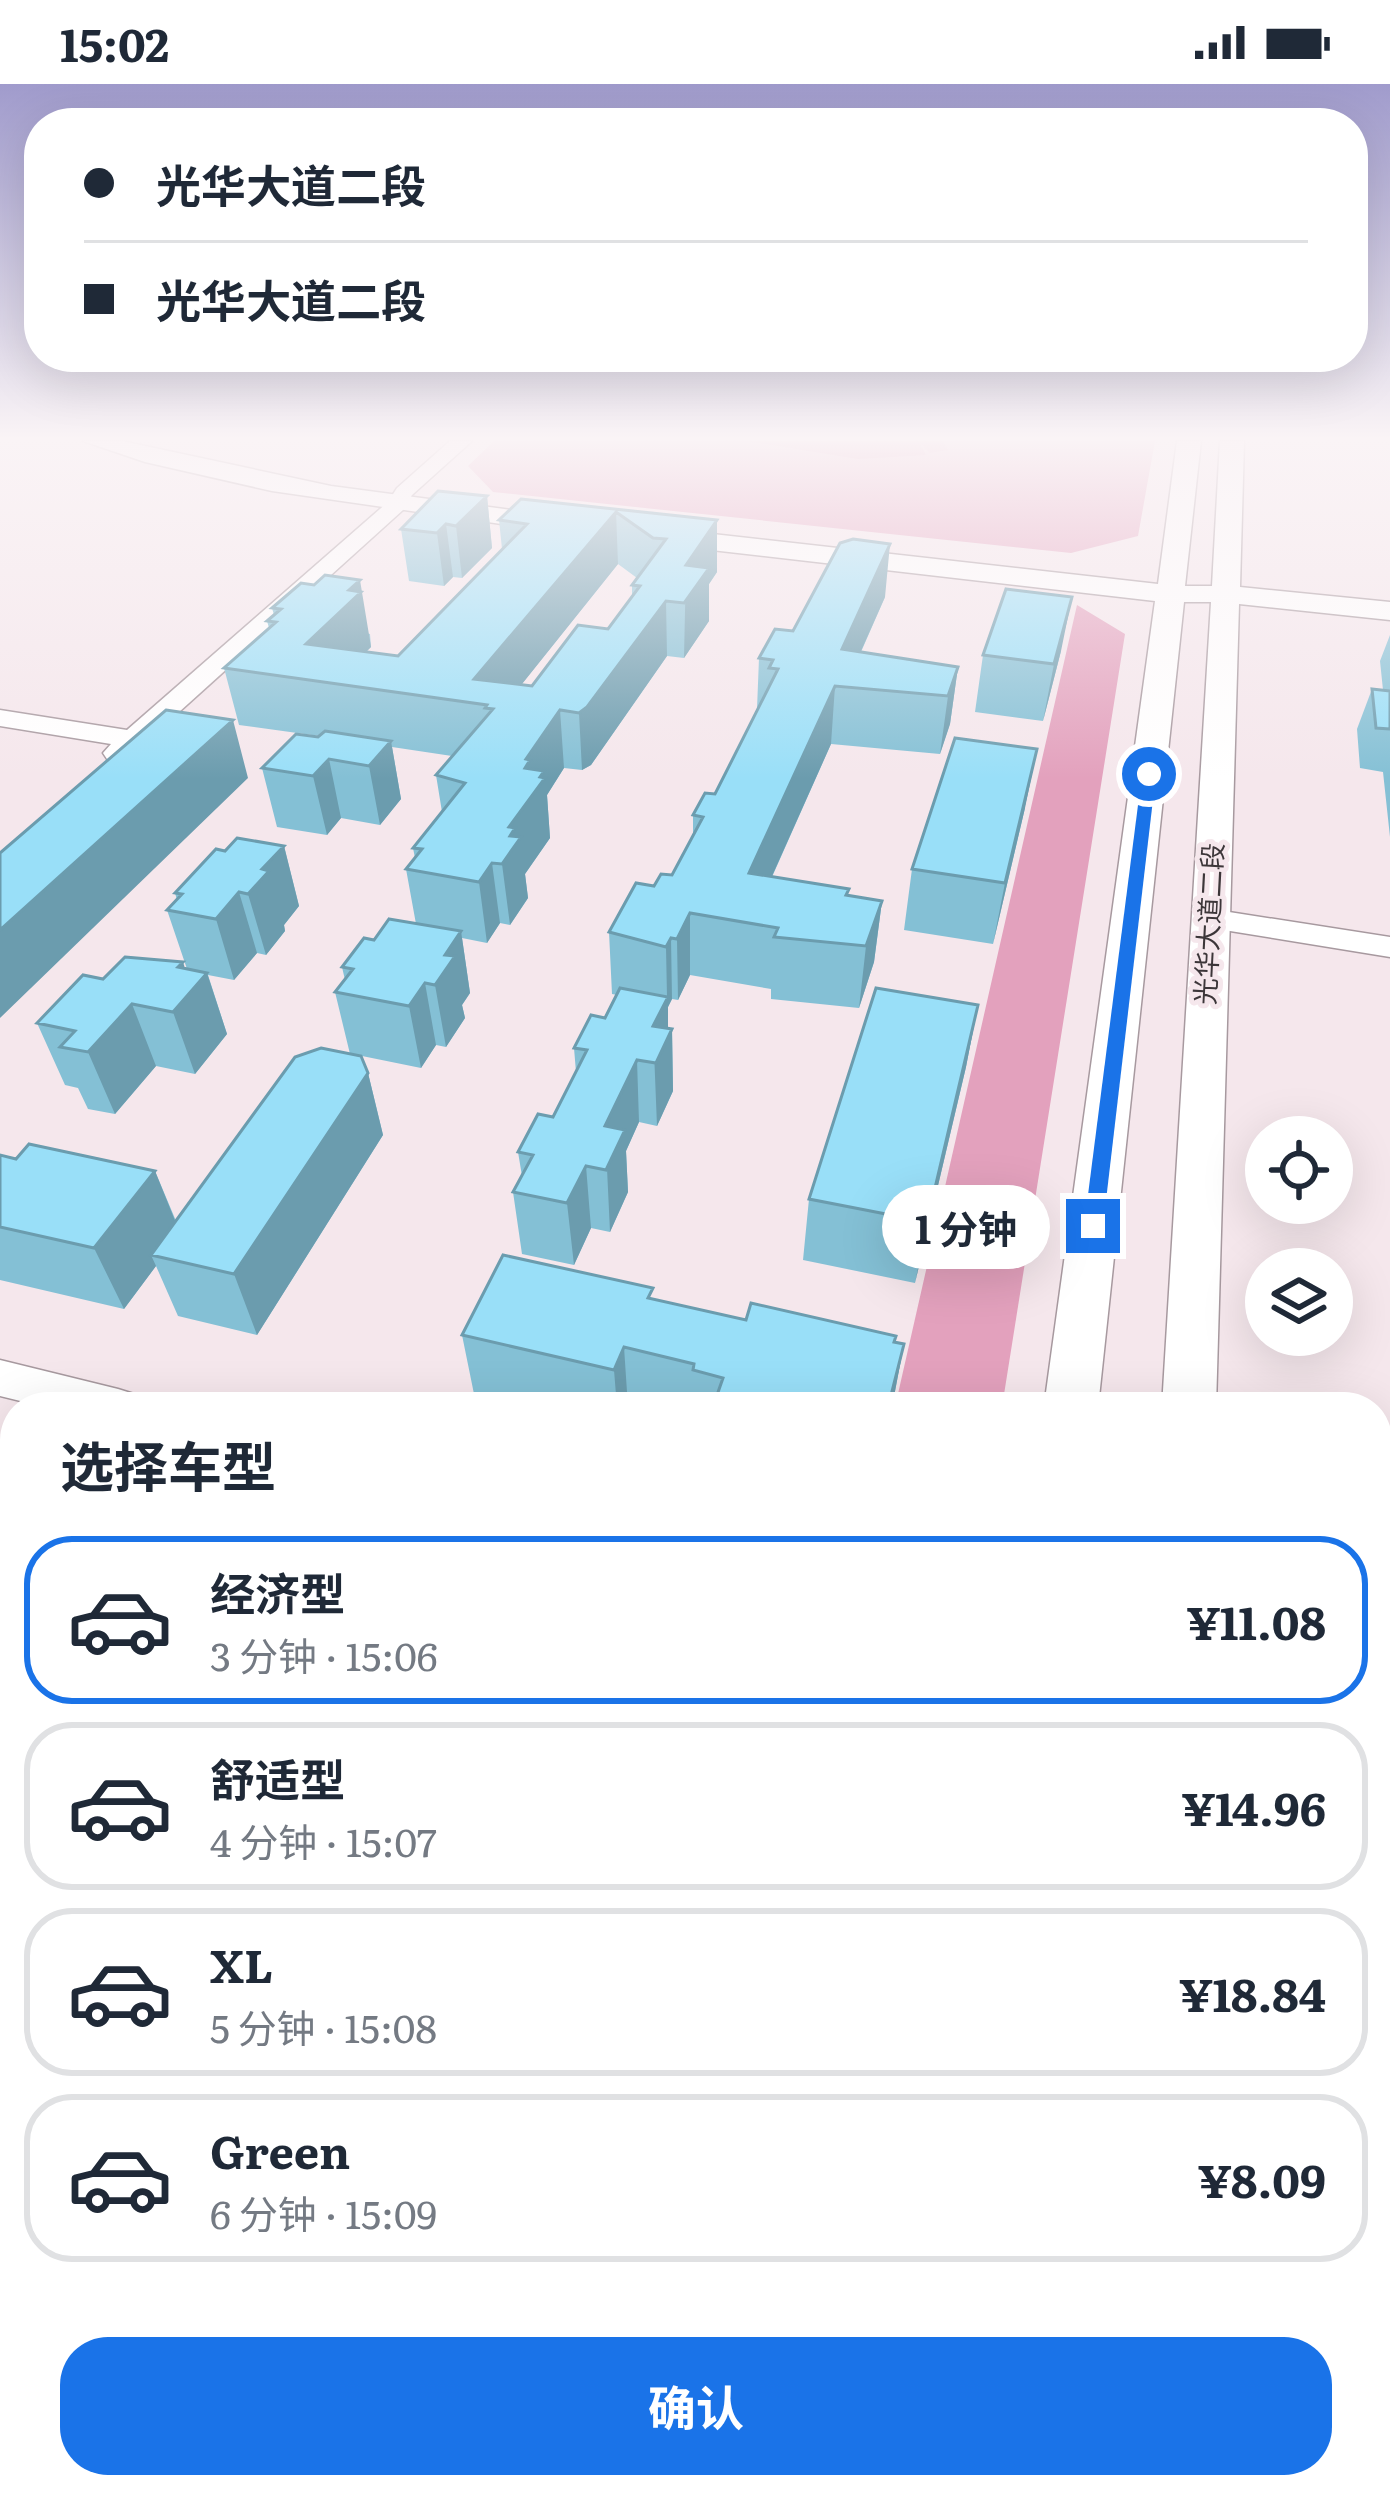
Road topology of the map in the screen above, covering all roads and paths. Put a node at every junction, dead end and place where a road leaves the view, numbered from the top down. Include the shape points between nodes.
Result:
1 (339, 554) edge
2 (895, 554) edge
3 (1176, 554) edge
4 (1227, 554) edge
5 (1172, 584) junction
6 (1225, 586) junction
7 (1390, 597) edge
8 (1390, 611) edge
9 (0, 718) edge
10 (132, 739) junction
11 (99, 769) edge
12 (1210, 920) junction
13 (1390, 947) edge
14 (0, 1378) edge
15 (57, 1392) edge
16 (1073, 1392) edge
17 (1190, 1392) edge

1 - 10 street
2 - 5 main road
3 - 5 main road
4 - 6 main road, 光华大道二段
5 - 6 main road
5 - 16 main road
6 - 7 main road
6 - 8 main road
6 - 12 main road, 光华大道二段
9 - 10 street
10 - 11 street
12 - 13 street
12 - 17 main road, 光华大道二段
14 - 15 street

